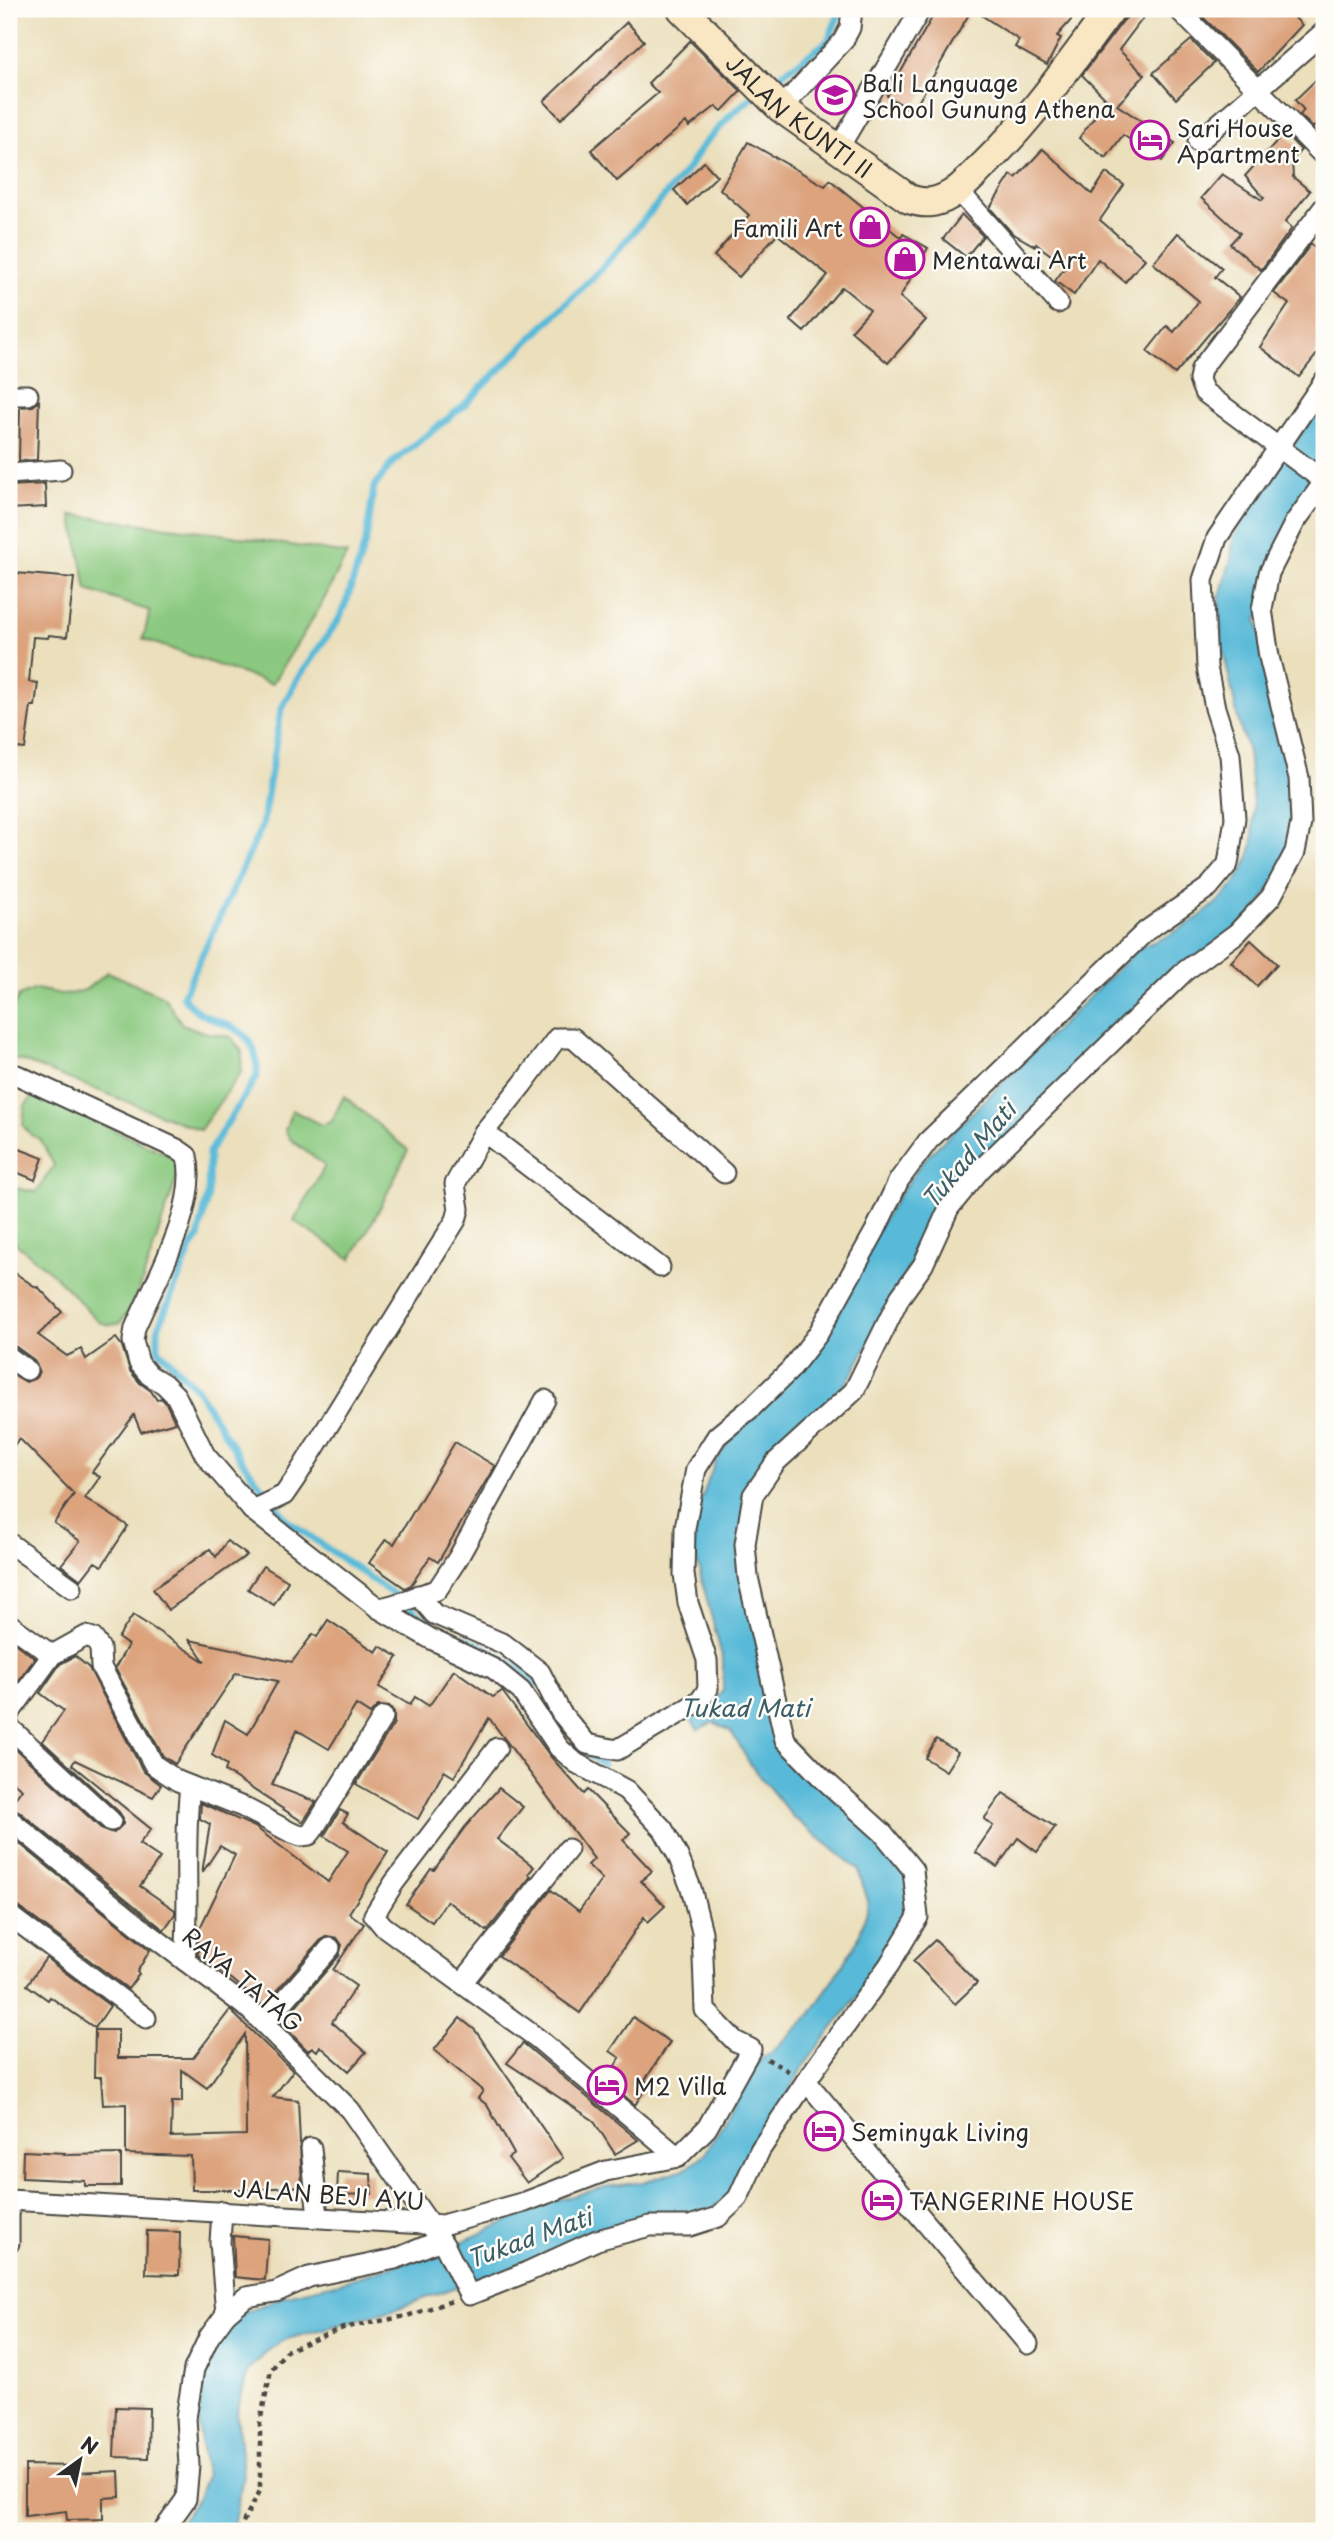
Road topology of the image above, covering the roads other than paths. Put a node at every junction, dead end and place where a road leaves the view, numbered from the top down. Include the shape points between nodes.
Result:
1 (682, 9) edge
2 (852, 9) edge
3 (921, 9) edge
4 (1111, 9) edge
5 (1178, 9) edge
6 (1324, 32) edge
7 (1259, 88) junction
8 (781, 108) junction
9 (1198, 142) dead end
10 (838, 149) junction
11 (1324, 156) edge
12 (958, 190) junction
13 (1324, 207) edge
14 (1058, 303) dead end
15 (1324, 381) edge
16 (1282, 450) junction
17 (61, 470) dead end
18 (9, 474) edge
19 (1323, 480) edge
20 (9, 1074) edge
21 (484, 1132) junction
22 (724, 1173) dead end
23 (660, 1267) dead end
24 (9, 1357) edge
25 (27, 1370) dead end
26 (545, 1400) dead end
27 (259, 1508) junction
28 (9, 1542) edge
29 (72, 1588) dead end
30 (400, 1602) junction
31 (9, 1623) edge
32 (52, 1654) junction
33 (9, 1714) edge
34 (383, 1717) dead end
35 (9, 1727) edge
36 (497, 1748) dead end
37 (190, 1786) junction
38 (9, 1819) edge
39 (111, 1821) dead end
40 (568, 1849) dead end
41 (9, 1915) edge
42 (330, 1948) dead end
43 (186, 1961) junction
44 (463, 1983) junction
45 (146, 2018) dead end
46 (264, 2024) junction
47 (803, 2079) junction
48 (311, 2148) dead end
49 (678, 2157) junction
50 (9, 2200) edge
51 (222, 2211) junction
52 (318, 2217) junction
53 (439, 2237) junction
54 (9, 2243) edge
55 (226, 2314) junction
56 (1028, 2344) dead end
57 (163, 2531) edge

1 - 8 street, JALAN KUNTI II
2 - 8 street via 843,41
3 - 10 street
4 - 12 street via 1034,111
5 - 7 street
6 - 7 street
7 - 9 street
7 - 11 street
8 - 10 street, JALAN KUNTI II
10 - 12 street, JALAN KUNTI II via 909,199 928,203
12 - 14 street
13 - 16 street via 1201,369 1199,380 1204,392
15 - 16 street
16 - 19 street
16 - 30 street via 1217,538 1203,580 1207,667 1230,755 1235,818 1228,864 1209,887 1146,931 928,1141 899,1180 818,1334 790,1370 717,1436 696,1469 685,1528 684,1574 688,1603 708,1660 708,1689 700,1701 617,1750 587,1744 561,1713 540,1672 505,1644
17 - 18 street
19 - 47 street via 1269,573 1262,609 1299,778 1301,823 1295,852 1271,897 1237,933 1168,986 980,1170 949,1208 854,1391 776,1462 753,1495 745,1544 748,1577 785,1740 883,1833 913,1870 918,1917 889,1965
20 - 27 street via 187,1156 187,1202 135,1328 134,1351 149,1376 176,1396 205,1455
21 - 22 street via 557,1038 572,1038
21 - 23 street
21 - 27 street via 455,1184 456,1220 284,1495
24 - 25 street
26 - 30 street via 436,1590
27 - 30 street
28 - 29 street
30 - 49 street via 431,1639 494,1670 521,1692 559,1748 576,1763 626,1790 663,1829 678,1856 702,1932 705,2010 751,2049 707,2128
31 - 32 street
32 - 33 street
32 - 37 street via 86,1636 98,1641 101,1667 150,1759 164,1774
34 - 37 street via 309,1835 290,1832
35 - 39 street
36 - 44 street via 373,1916
37 - 43 street
38 - 43 street, RAYA TATAG
40 - 44 street
41 - 45 street
42 - 46 street
43 - 46 street, RAYA TATAG
44 - 49 street via 537,2038
46 - 53 street, RAYA TATAG via 350,2110
47 - 53 street, RAYA TATAG via 760,2150 738,2198 718,2217 690,2226 650,2226 597,2240 468,2293
47 - 56 street
48 - 52 street
49 - 53 street, JALAN BEJI AYU via 606,2171 525,2202 442,2225
50 - 51 street, JALAN BEJI AYU
50 - 54 street
51 - 52 street, JALAN BEJI AYU
51 - 55 street
52 - 53 street, JALAN BEJI AYU
53 - 55 street via 395,2259 309,2277 276,2292 246,2297
55 - 57 street via 194,2369 186,2418 186,2499

